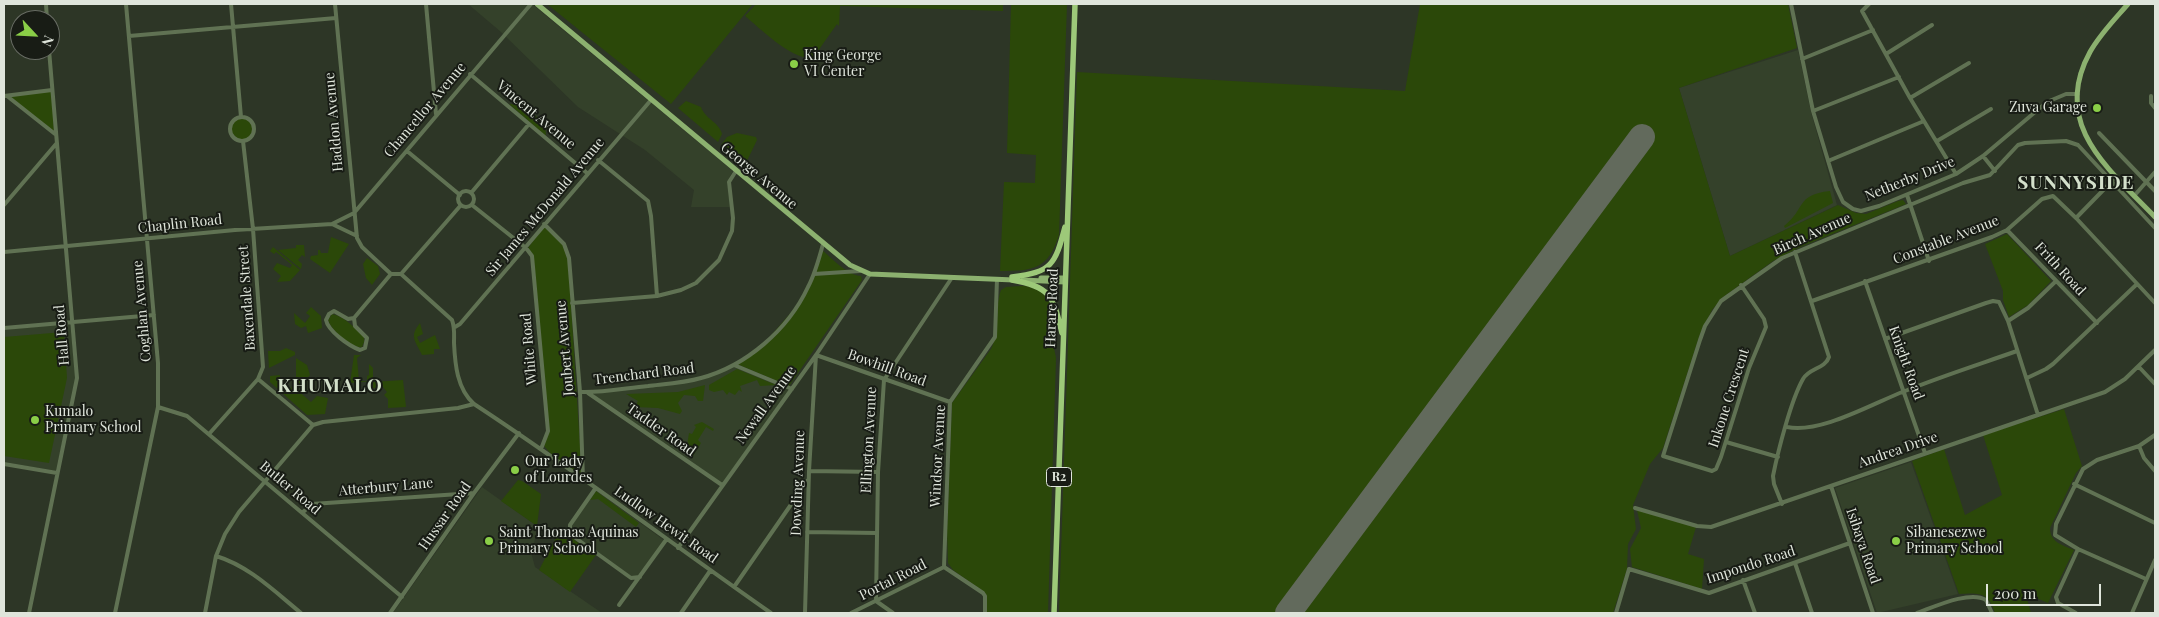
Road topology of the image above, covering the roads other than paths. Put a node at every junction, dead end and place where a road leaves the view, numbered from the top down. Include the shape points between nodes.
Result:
1 (126, 4) edge
2 (231, 4) edge
3 (335, 4) edge
4 (426, 4) edge
5 (531, 4) edge
6 (537, 4) edge
7 (1075, 4) edge
8 (1791, 4) edge
9 (1869, 4) edge
10 (2128, 4) edge
11 (336, 18) junction
12 (1932, 25) dead end
13 (234, 26) junction
14 (1873, 30) junction
15 (129, 36) junction
16 (1886, 54) junction
17 (1802, 59) junction
18 (50, 60) edge
19 (1969, 63) dead end
20 (470, 74) junction
21 (1899, 77) junction
22 (52, 90) junction
23 (2078, 94) junction
24 (5, 96) edge
25 (2151, 96) dead end
26 (1910, 98) junction
27 (651, 100) junction
28 (2155, 108) edge
29 (1992, 109) dead end
30 (1813, 111) junction
31 (436, 114) junction
32 (241, 117) junction
33 (1924, 121) junction
34 (529, 124) junction
35 (2100, 132) dead end
36 (55, 134) junction
37 (243, 141) junction
38 (1937, 141) junction
39 (56, 144) junction
40 (407, 151) junction
41 (1983, 156) junction
42 (598, 160) junction
43 (1828, 161) junction
44 (736, 171) junction
45 (1995, 171) junction
46 (2155, 172) edge
47 (587, 173) junction
48 (1956, 174) junction
49 (2116, 178) junction
50 (2111, 182) junction
51 (2147, 182) junction
52 (2155, 191) edge
53 (471, 193) junction
54 (460, 195) junction
55 (1907, 195) junction
56 (2134, 196) junction
57 (472, 204) junction
58 (4, 205) edge
59 (461, 205) junction
60 (1910, 205) junction
61 (354, 213) junction
62 (2155, 217) edge
63 (1068, 218) junction
64 (2076, 218) junction
65 (332, 224) junction
66 (544, 224) junction
67 (2155, 228) edge
68 (253, 229) junction
69 (2007, 230) junction
70 (357, 237) junction
71 (146, 239) junction
72 (824, 244) junction
73 (67, 247) junction
74 (526, 248) junction
75 (4, 252) edge
76 (1795, 252) junction
77 (1929, 261) junction
78 (860, 271) junction
79 (391, 274) junction
80 (401, 274) junction
81 (814, 274) junction
82 (870, 274) junction
83 (951, 278) junction
84 (999, 279) junction
85 (1012, 279) junction
86 (1065, 280) junction
87 (1865, 281) junction
88 (2055, 282) junction
89 (2137, 284) junction
90 (1741, 286) junction
91 (657, 296) junction
92 (1812, 301) junction
93 (572, 303) junction
94 (2155, 303) edge
95 (154, 315) junction
96 (354, 318) junction
97 (2008, 321) junction
98 (72, 322) junction
99 (2096, 323) junction
100 (455, 327) junction
101 (4, 328) edge
102 (1885, 339) junction
103 (1064, 340) junction
104 (2155, 350) edge
105 (2017, 351) junction
106 (816, 355) junction
107 (734, 365) junction
108 (2139, 367) junction
109 (2027, 378) junction
110 (258, 379) junction
111 (884, 380) junction
112 (2155, 384) edge
113 (792, 389) junction
114 (1904, 391) junction
115 (580, 392) junction
116 (588, 393) junction
117 (950, 402) junction
118 (474, 404) junction
119 (158, 407) junction
120 (2038, 414) junction
121 (313, 425) junction
122 (1787, 427) junction
123 (519, 433) junction
124 (209, 434) junction
125 (2155, 435) edge
126 (1726, 442) junction
127 (2139, 446) junction
128 (541, 449) junction
129 (1925, 453) junction
130 (1663, 456) joint
131 (1778, 458) junction
132 (4, 464) edge
133 (809, 471) junction
134 (2155, 471) edge
135 (878, 472) junction
136 (57, 473) junction
137 (809, 479) junction
138 (583, 480) junction
139 (265, 482) junction
140 (2074, 484) junction
141 (722, 485) junction
142 (1831, 486) junction
143 (595, 489) junction
144 (474, 493) junction
145 (1782, 504) junction
146 (1635, 508) dead end
147 (302, 513) junction
148 (2155, 523) edge
149 (807, 532) junction
150 (876, 533) junction
151 (666, 540) junction
152 (1850, 543) junction
153 (678, 548) junction
154 (2078, 548) junction
155 (216, 556) junction
156 (2155, 560) edge
157 (1795, 563) junction
158 (944, 567) junction
159 (710, 571) junction
160 (640, 577) junction
161 (2146, 579) junction
162 (1743, 580) junction
163 (734, 587) junction
164 (402, 597) junction
165 (876, 601) junction
166 (619, 605) dead end
167 (1932, 608) junction
168 (29, 613) edge
169 (115, 613) edge
170 (204, 613) edge
171 (301, 613) edge
172 (390, 613) edge
173 (682, 613) edge
174 (771, 613) edge
175 (805, 613) edge
176 (851, 613) edge
177 (893, 613) edge
178 (985, 613) edge
179 (1054, 613) edge
180 (1616, 613) edge
181 (1755, 613) edge
182 (1812, 613) edge
183 (1873, 613) edge
184 (1917, 613) edge
185 (1934, 613) edge
186 (1992, 613) edge
187 (2076, 613) edge
188 (2132, 613) edge

1 - 15 street, Coghlan Avenue
2 - 13 street, Baxendale Street
3 - 11 street, Haddon Avenue
4 - 31 street
5 - 20 street, Chancellor Avenue
6 - 27 main road, George Avenue
7 - 63 highway, Harare Road / R2
8 - 17 street, Netherby Drive
9 - 14 street via 1862,10
10 - 23 main road via 2090,52
11 - 13 street
11 - 61 street, Haddon Avenue
12 - 16 street
13 - 15 street
13 - 32 street, Baxendale Street
14 - 16 street
14 - 17 street
15 - 71 street, Coghlan Avenue
16 - 21 street
17 - 30 street, Netherby Drive
18 - 22 street, Hall Road
19 - 26 street
20 - 31 street, Chancellor Avenue
20 - 34 street, Vincent Avenue
21 - 26 street
21 - 30 street
22 - 24 street
22 - 36 street, Hall Road
23 - 41 street, Netherby Drive via 2066,94 2047,102
23 - 49 main road via 2078,111 2086,138
24 - 36 street
25 - 28 street
26 - 33 street
27 - 42 street, Sir James McDonald Avenue
27 - 44 main road, George Avenue
29 - 38 street
30 - 43 street, Netherby Drive
31 - 40 street, Chancellor Avenue
32 - 37 street, Baxendale Street via 250,120 254,128 251,137
32 - 37 street, Baxendale Street via 232,122 230,130 234,139
33 - 38 street
33 - 43 street
34 - 47 street, Vincent Avenue
34 - 53 street
35 - 51 street
36 - 39 street, Hall Road
37 - 68 street, Baxendale Street
38 - 48 street
39 - 58 street
39 - 73 street, Hall Road
40 - 54 street
40 - 61 street, Chancellor Avenue
41 - 45 street
41 - 48 street, Netherby Drive
42 - 47 street, Sir James McDonald Avenue
42 - 91 street via 648,201
43 - 55 street, Netherby Drive via 1840,197 1853,209 1869,210
44 - 72 main road, George Avenue
44 - 91 street via 728,182 732,231 720,260 696,283
45 - 50 street via 2018,145 2032,141 2066,141 2078,144
45 - 60 street, Birch Avenue
46 - 51 street
47 - 66 street, Sir James McDonald Avenue
48 - 55 street, Netherby Drive
49 - 50 street
49 - 56 main road
50 - 64 street
50 - 67 street
51 - 52 street
51 - 56 street
53 - 54 street via 465,191
53 - 57 street via 474,198
54 - 59 street
55 - 60 street
56 - 62 main road
57 - 59 street
57 - 74 street
59 - 80 street
60 - 76 street, Birch Avenue
60 - 77 street
61 - 65 street, Chancellor Avenue
61 - 70 street, Haddon Avenue
63 - 85 highway via 1053,261 1036,274
63 - 86 highway, Harare Road / R2
64 - 69 street, Constable Avenue via 2056,198 2046,196
64 - 89 street, Constable Avenue
65 - 68 street, Chaplin Road
65 - 70 street, Chaplin Road
66 - 74 street, Sir James McDonald Avenue
66 - 93 street, Joubert Avenue via 567,248
68 - 71 street, Chaplin Road
68 - 110 street, Baxendale Street via 263,360 262,374
69 - 77 street, Constable Avenue
69 - 88 street, Frith Road
70 - 79 street via 362,247
71 - 73 street, Chaplin Road
71 - 95 street, Coghlan Avenue
72 - 78 main road, George Avenue
72 - 81 street, Trenchard Road
73 - 75 street, Chaplin Road
73 - 98 street, Hall Road
74 - 100 street, Sir James McDonald Avenue
74 - 128 street, White Road via 532,256 548,431
76 - 90 street, Birch Avenue
76 - 92 street
77 - 87 street, Constable Avenue
78 - 81 street
78 - 82 main road, George Avenue
79 - 80 street
79 - 96 street
80 - 100 street via 452,320
81 - 107 street, Trenchard Road via 786,321 762,345
82 - 83 main road, George Avenue
82 - 106 street, Newall Avenue
83 - 84 main road, George Avenue
83 - 111 street, Ellington Avenue
84 - 85 main road, George Avenue
84 - 117 street, Windsor Avenue via 995,337
85 - 86 main road, George Avenue
85 - 103 highway via 1036,284 1048,293 1056,306
86 - 103 highway, Harare Road / R2
87 - 92 street, Constable Avenue
87 - 102 street, Knight Road
88 - 97 street via 2028,308
88 - 99 street, Frith Road
89 - 94 street, Constable Avenue
89 - 99 street
90 - 126 street, Inkone Crescent via 1766,327 1749,368
90 - 130 street, Birch Avenue via 1721,301 1705,326
91 - 93 street
92 - 122 street via 1829,357 1826,364 1809,372 1802,380
93 - 115 street, Joubert Avenue
95 - 98 street
95 - 119 street, Coghlan Avenue
96 - 96 street via 348,319 332,311 326,323 354,348 362,350 367,338 355,326
97 - 102 street via 2002,304 1993,301
97 - 105 street
98 - 101 street
98 - 136 street, Hall Road via 77,378
99 - 109 street via 2046,370
100 - 118 street via 454,345 460,382 464,394
102 - 114 street, Knight Road
103 - 179 highway, Harare Road / R2
104 - 108 street, Andrea Drive
105 - 109 street
105 - 114 street
106 - 111 street, Bowhill Road
106 - 113 street, Newall Avenue
106 - 133 street, Dowding Avenue
107 - 113 street
107 - 116 street, Trenchard Road via 700,379
108 - 112 street
108 - 120 street, Andrea Drive via 2112,388
109 - 120 street
110 - 121 street
110 - 124 street
111 - 117 street, Bowhill Road
111 - 135 street, Ellington Avenue
113 - 141 street, Newall Avenue
114 - 122 street via 1865,409 1812,427
114 - 129 street, Knight Road
115 - 116 street, Trenchard Road
115 - 138 street, Joubert Avenue
116 - 141 street, Tadder Road
117 - 158 street, Windsor Avenue
118 - 121 street
118 - 123 street, Ludlow Hewit Road
119 - 124 street, Butler Road via 187,416
119 - 169 street, Coghlan Avenue
120 - 129 street, Andrea Drive
121 - 139 street
122 - 131 street
123 - 128 street, Ludlow Hewit Road
123 - 144 street, Hussar Road
124 - 139 street, Butler Road
125 - 127 street
126 - 130 street, Inkone Crescent via 1714,471
126 - 131 street
127 - 134 street
127 - 140 street via 2088,464
128 - 138 street, Ludlow Hewit Road
129 - 142 street, Andrea Drive
131 - 145 street via 1773,480
132 - 136 street
133 - 135 street
133 - 137 street, Dowding Avenue
135 - 150 street, Ellington Avenue
136 - 168 street, Hall Road
137 - 149 street, Dowding Avenue
137 - 163 street
138 - 143 street, Ludlow Hewit Road
139 - 147 street, Butler Road
139 - 155 street via 233,521
140 - 148 street
140 - 154 street via 2054,532 2057,538
141 - 153 street, Newall Avenue
142 - 145 street, Andrea Drive
142 - 152 street, Isibaya Road
143 - 151 street, Ludlow Hewit Road
143 - 160 street via 570,525 570,534 631,578
144 - 147 street, Atterbury Lane via 312,504
144 - 164 street, Hussar Road
145 - 146 street, Andrea Drive via 1708,527
147 - 164 street, Butler Road
149 - 150 street
149 - 175 street, Dowding Avenue
150 - 165 street, Ellington Avenue
151 - 153 street, Ludlow Hewit Road
151 - 160 street
152 - 157 street, Impondo Road
152 - 183 street, Isibaya Road
153 - 159 street, Ludlow Hewit Road
154 - 161 street
154 - 187 street via 2056,597 2058,603
155 - 170 street
155 - 171 street via 233,561 250,572
156 - 161 street
157 - 162 street, Impondo Road
157 - 182 street
158 - 165 street, Portal Road
158 - 178 street via 985,596
159 - 163 street, Ludlow Hewit Road
159 - 173 street
160 - 166 street
161 - 188 street
162 - 180 street, Impondo Road via 1707,593 1629,569
162 - 181 street
163 - 174 street, Ludlow Hewit Road
164 - 172 street, Hussar Road
165 - 176 street, Portal Road
165 - 177 street
167 - 184 street
167 - 185 street
167 - 186 street via 1968,597 1983,598

